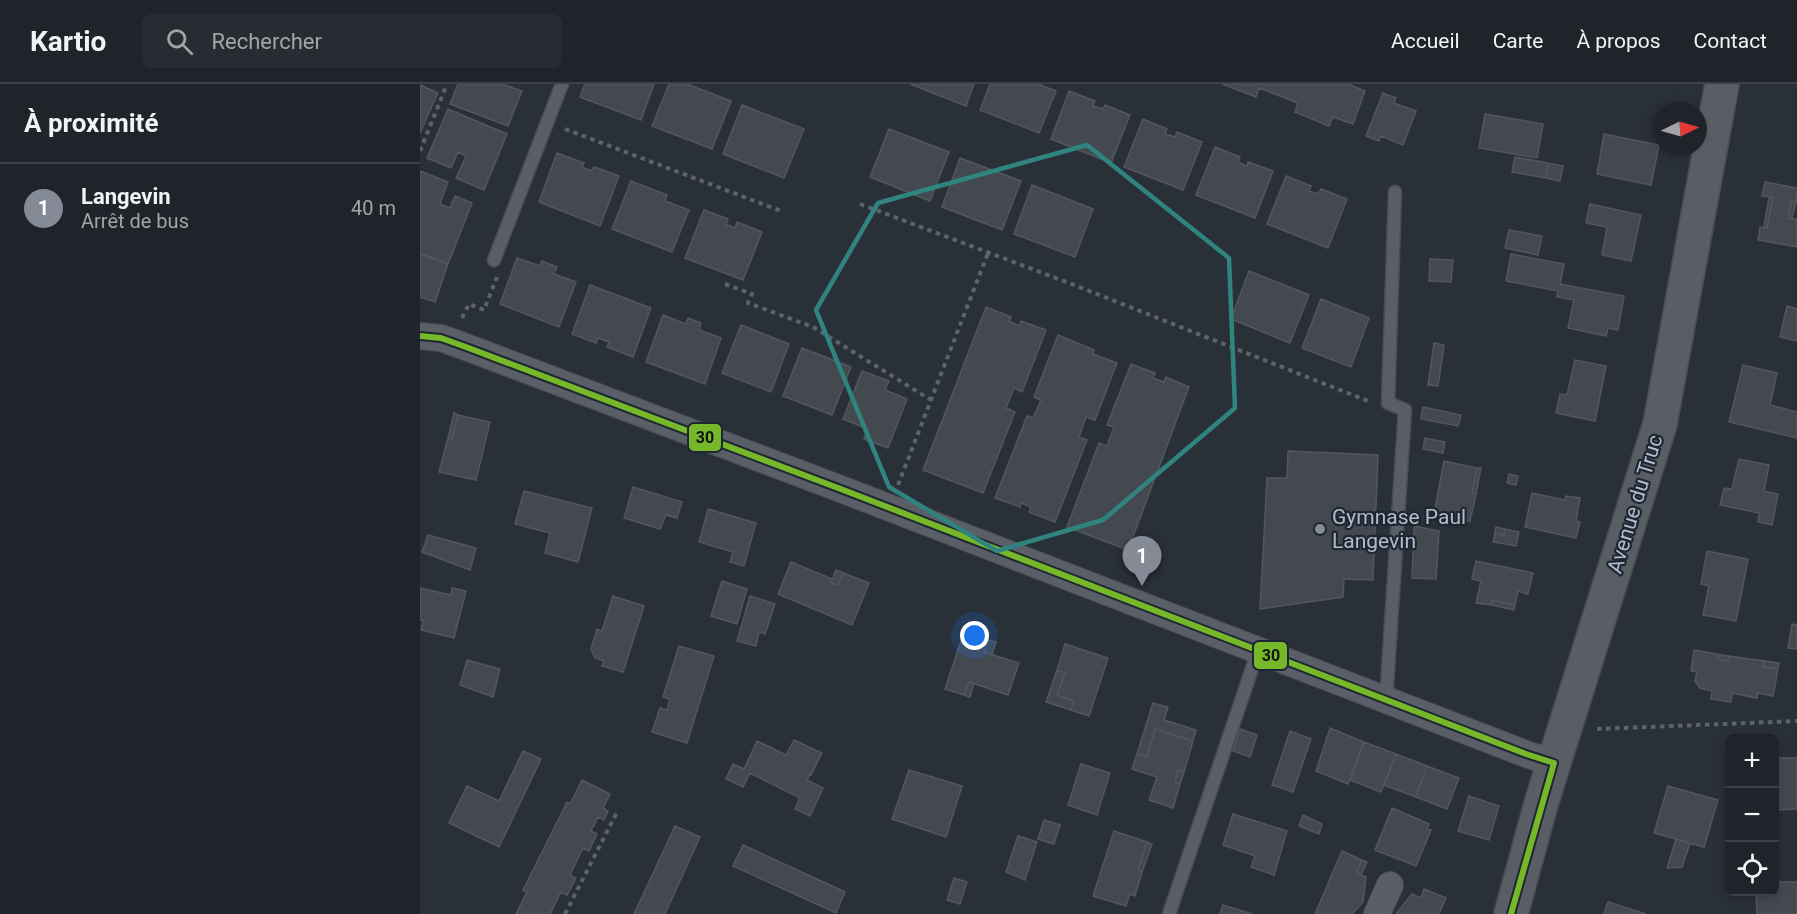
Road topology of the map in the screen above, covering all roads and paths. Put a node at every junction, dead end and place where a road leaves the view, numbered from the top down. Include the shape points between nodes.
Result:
1 (447, 84) edge
2 (562, 84) edge
3 (1722, 84) edge
4 (547, 123) junction
5 (420, 151) edge
6 (1395, 192) dead end
7 (860, 204) dead end
8 (781, 211) dead end
9 (988, 253) junction
10 (494, 260) dead end
11 (725, 284) dead end
12 (420, 336) edge
13 (931, 400) junction
14 (1388, 403) junction
15 (878, 504) junction
16 (1258, 651) junction
17 (1386, 700) junction
18 (1797, 721) edge
19 (1567, 722) junction
20 (1554, 763) junction
21 (617, 812) dead end
22 (1390, 885) dead end
23 (565, 914) edge
24 (1169, 914) edge
25 (1377, 914) edge
26 (1510, 914) edge

1 - 5 path
2 - 4 lane
3 - 19 street, Avenue du Truc via 1660,424
4 - 8 path
4 - 10 lane
6 - 14 lane
7 - 9 path
9 - 13 path
9 - 14 path via 1375,404
11 - 13 path via 752,294 748,303 813,327
12 - 15 street via 466,347
13 - 15 path via 896,491 884,487
14 - 17 lane via 1405,410
15 - 16 street
16 - 17 street
16 - 24 lane
17 - 20 street
18 - 19 path via 1592,729
19 - 20 street, Avenue du Truc
20 - 26 street, Avenue du Truc
21 - 23 path
22 - 25 street

